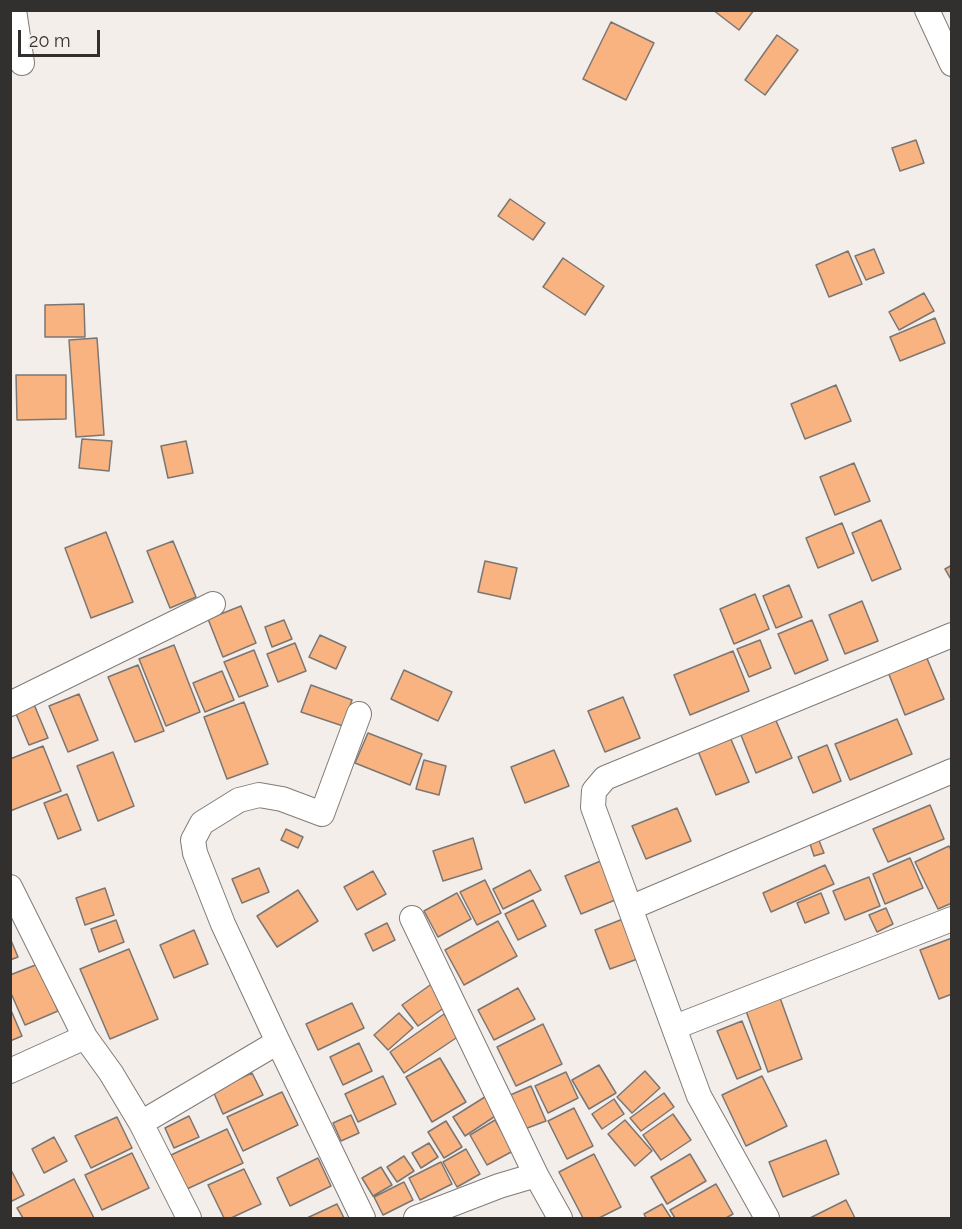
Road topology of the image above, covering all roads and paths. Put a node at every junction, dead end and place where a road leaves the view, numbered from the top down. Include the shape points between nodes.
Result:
1 (14, 10) edge
2 (927, 10) edge
3 (22, 63) dead end
4 (951, 64) edge
5 (213, 604) dead end
6 (951, 635) edge
7 (10, 704) edge
8 (360, 714) dead end
9 (951, 771) edge
10 (10, 887) edge
11 (630, 908) junction
12 (412, 918) dead end
13 (951, 919) edge
14 (675, 1027) junction
15 (85, 1037) junction
16 (278, 1042) junction
17 (10, 1071) edge
18 (141, 1123) junction
19 (536, 1175) junction
20 (189, 1218) edge
21 (363, 1218) edge
22 (416, 1218) edge
23 (560, 1218) edge
24 (767, 1218) edge

1 - 3 street
2 - 4 street
5 - 7 street
6 - 11 street via 605,778 594,790 593,807
8 - 16 street via 322,814 259,795 239,800 202,823 193,840 223,924
9 - 11 street
10 - 15 street
11 - 14 street
12 - 19 street
13 - 14 street
14 - 24 street via 699,1096
15 - 17 street
15 - 18 street
16 - 18 street
16 - 21 street
18 - 20 street
19 - 22 street
19 - 23 street

